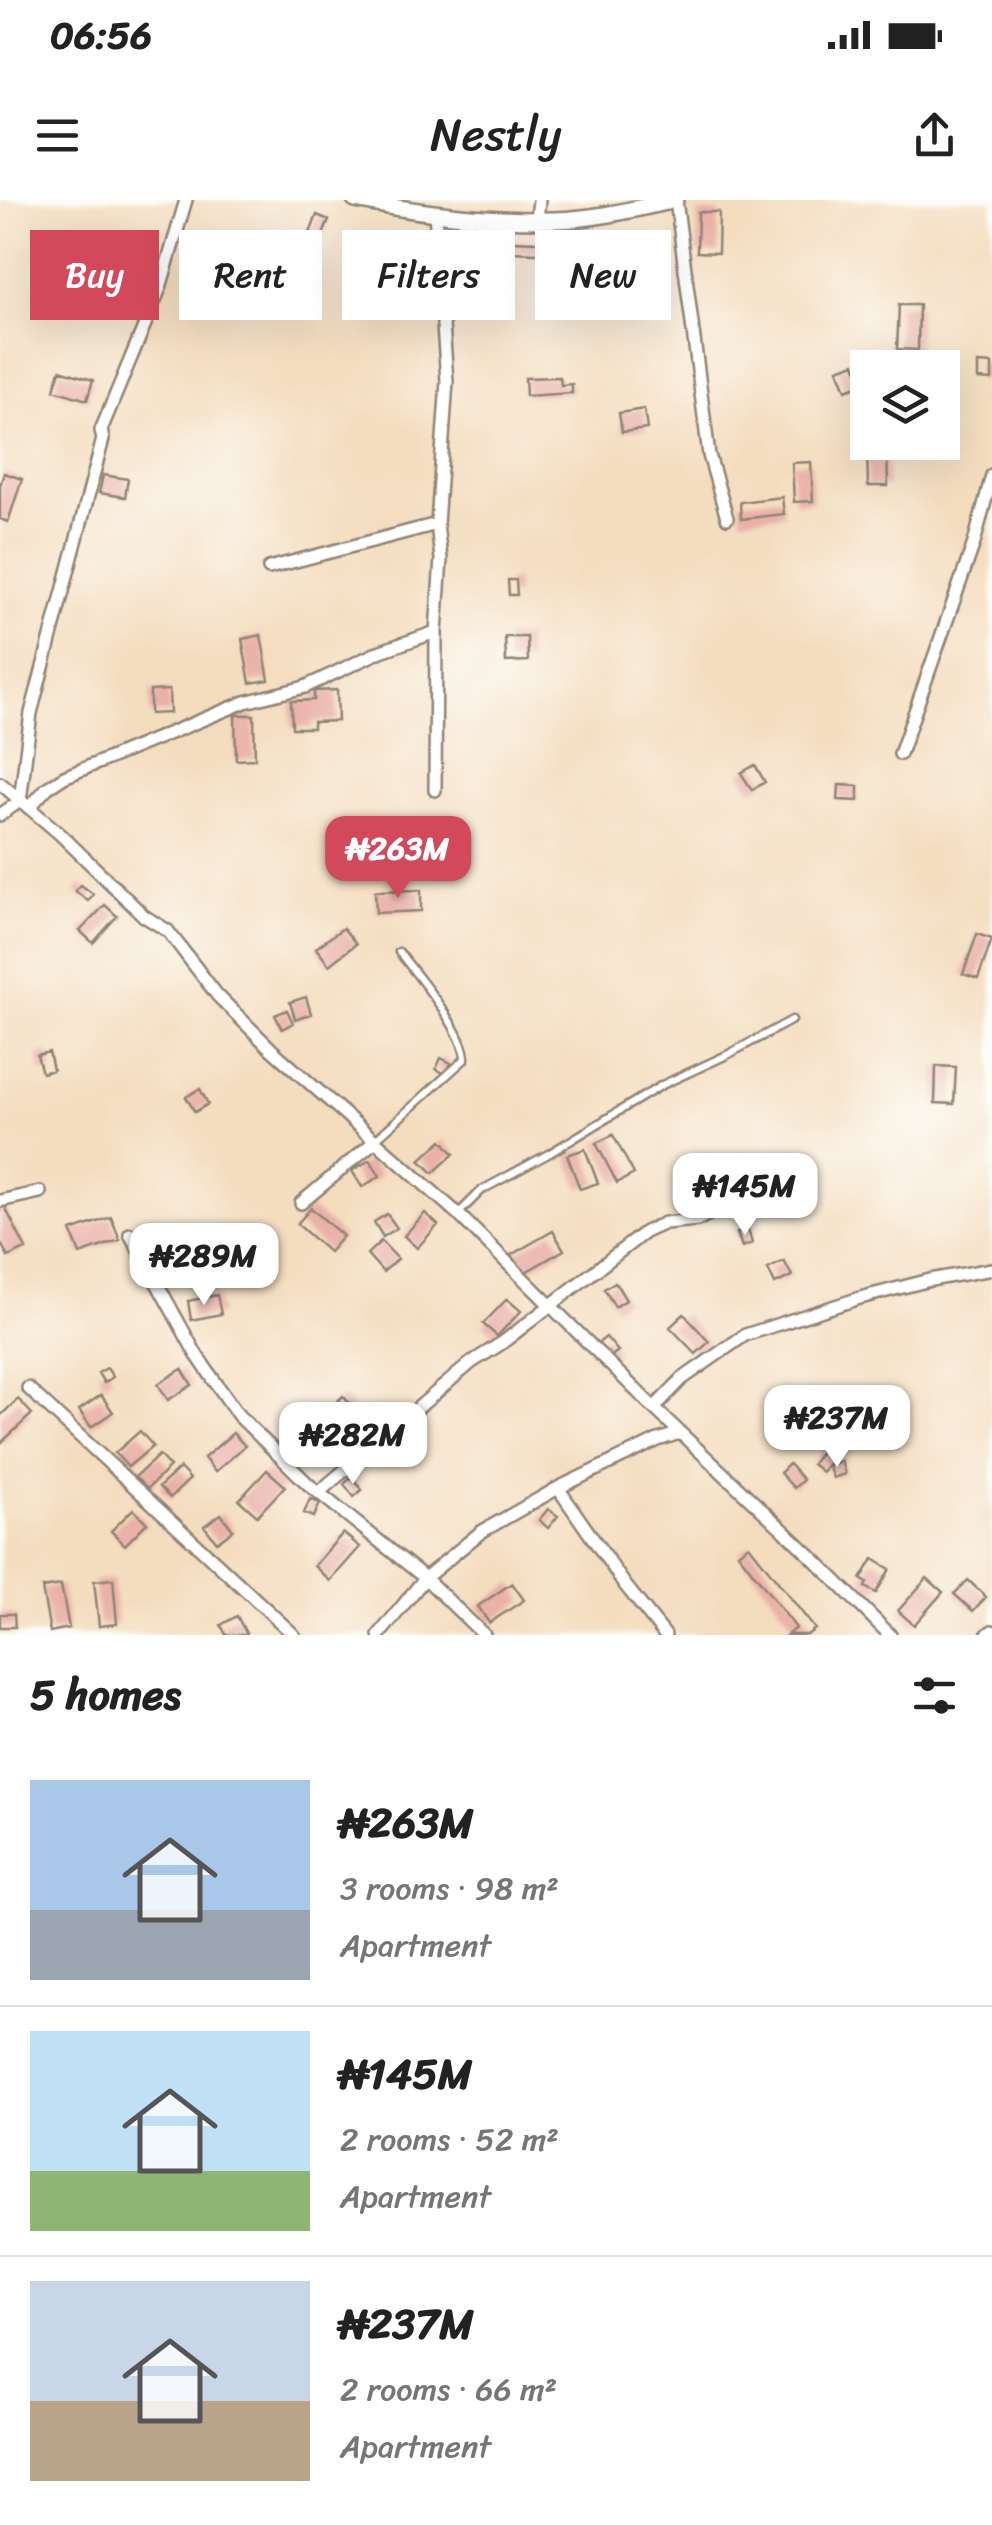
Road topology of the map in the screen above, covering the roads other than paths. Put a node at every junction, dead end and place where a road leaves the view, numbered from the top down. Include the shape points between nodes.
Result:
1 (186, 200) edge
2 (355, 200) edge
3 (539, 200) edge
4 (676, 200) edge
5 (435, 212) junction
6 (537, 219) junction
7 (992, 475) edge
8 (728, 518) dead end
9 (437, 524) junction
10 (269, 568) dead end
11 (436, 632) junction
12 (900, 754) dead end
13 (0, 783) edge
14 (435, 790) dead end
15 (25, 804) junction
16 (0, 815) edge
17 (399, 952) dead end
18 (792, 1020) dead end
19 (374, 1142) junction
20 (800, 1177) dead end
21 (40, 1192) dead end
22 (0, 1200) edge
23 (301, 1203) dead end
24 (458, 1214) junction
25 (130, 1234) dead end
26 (992, 1269) edge
27 (549, 1305) junction
28 (28, 1388) dead end
29 (654, 1408) junction
30 (680, 1432) junction
31 (558, 1488) junction
32 (319, 1492) junction
33 (425, 1578) junction
34 (294, 1635) edge
35 (379, 1635) edge
36 (484, 1635) edge
37 (664, 1635) edge
38 (890, 1635) edge

1 - 15 street via 160,288 101,430 31,712
2 - 5 street
3 - 6 street
4 - 6 street
4 - 8 street via 709,455
5 - 6 street
5 - 9 street via 447,381
7 - 12 street
9 - 10 street
9 - 11 street
11 - 14 street
11 - 15 street via 64,777
13 - 15 street
15 - 16 street
15 - 19 street via 168,932 244,1022
17 - 19 lane via 456,1031 465,1059
18 - 24 lane via 662,1085 482,1190
19 - 23 street
19 - 24 street
20 - 27 street via 697,1220 646,1232
21 - 22 street
24 - 27 street
25 - 32 street via 238,1415
26 - 29 street via 860,1298 745,1336 682,1379
27 - 29 street
27 - 32 street
28 - 34 street
29 - 30 street
30 - 31 street
30 - 38 street
31 - 33 street via 480,1532
31 - 37 street
32 - 33 street
33 - 35 street
33 - 36 street

